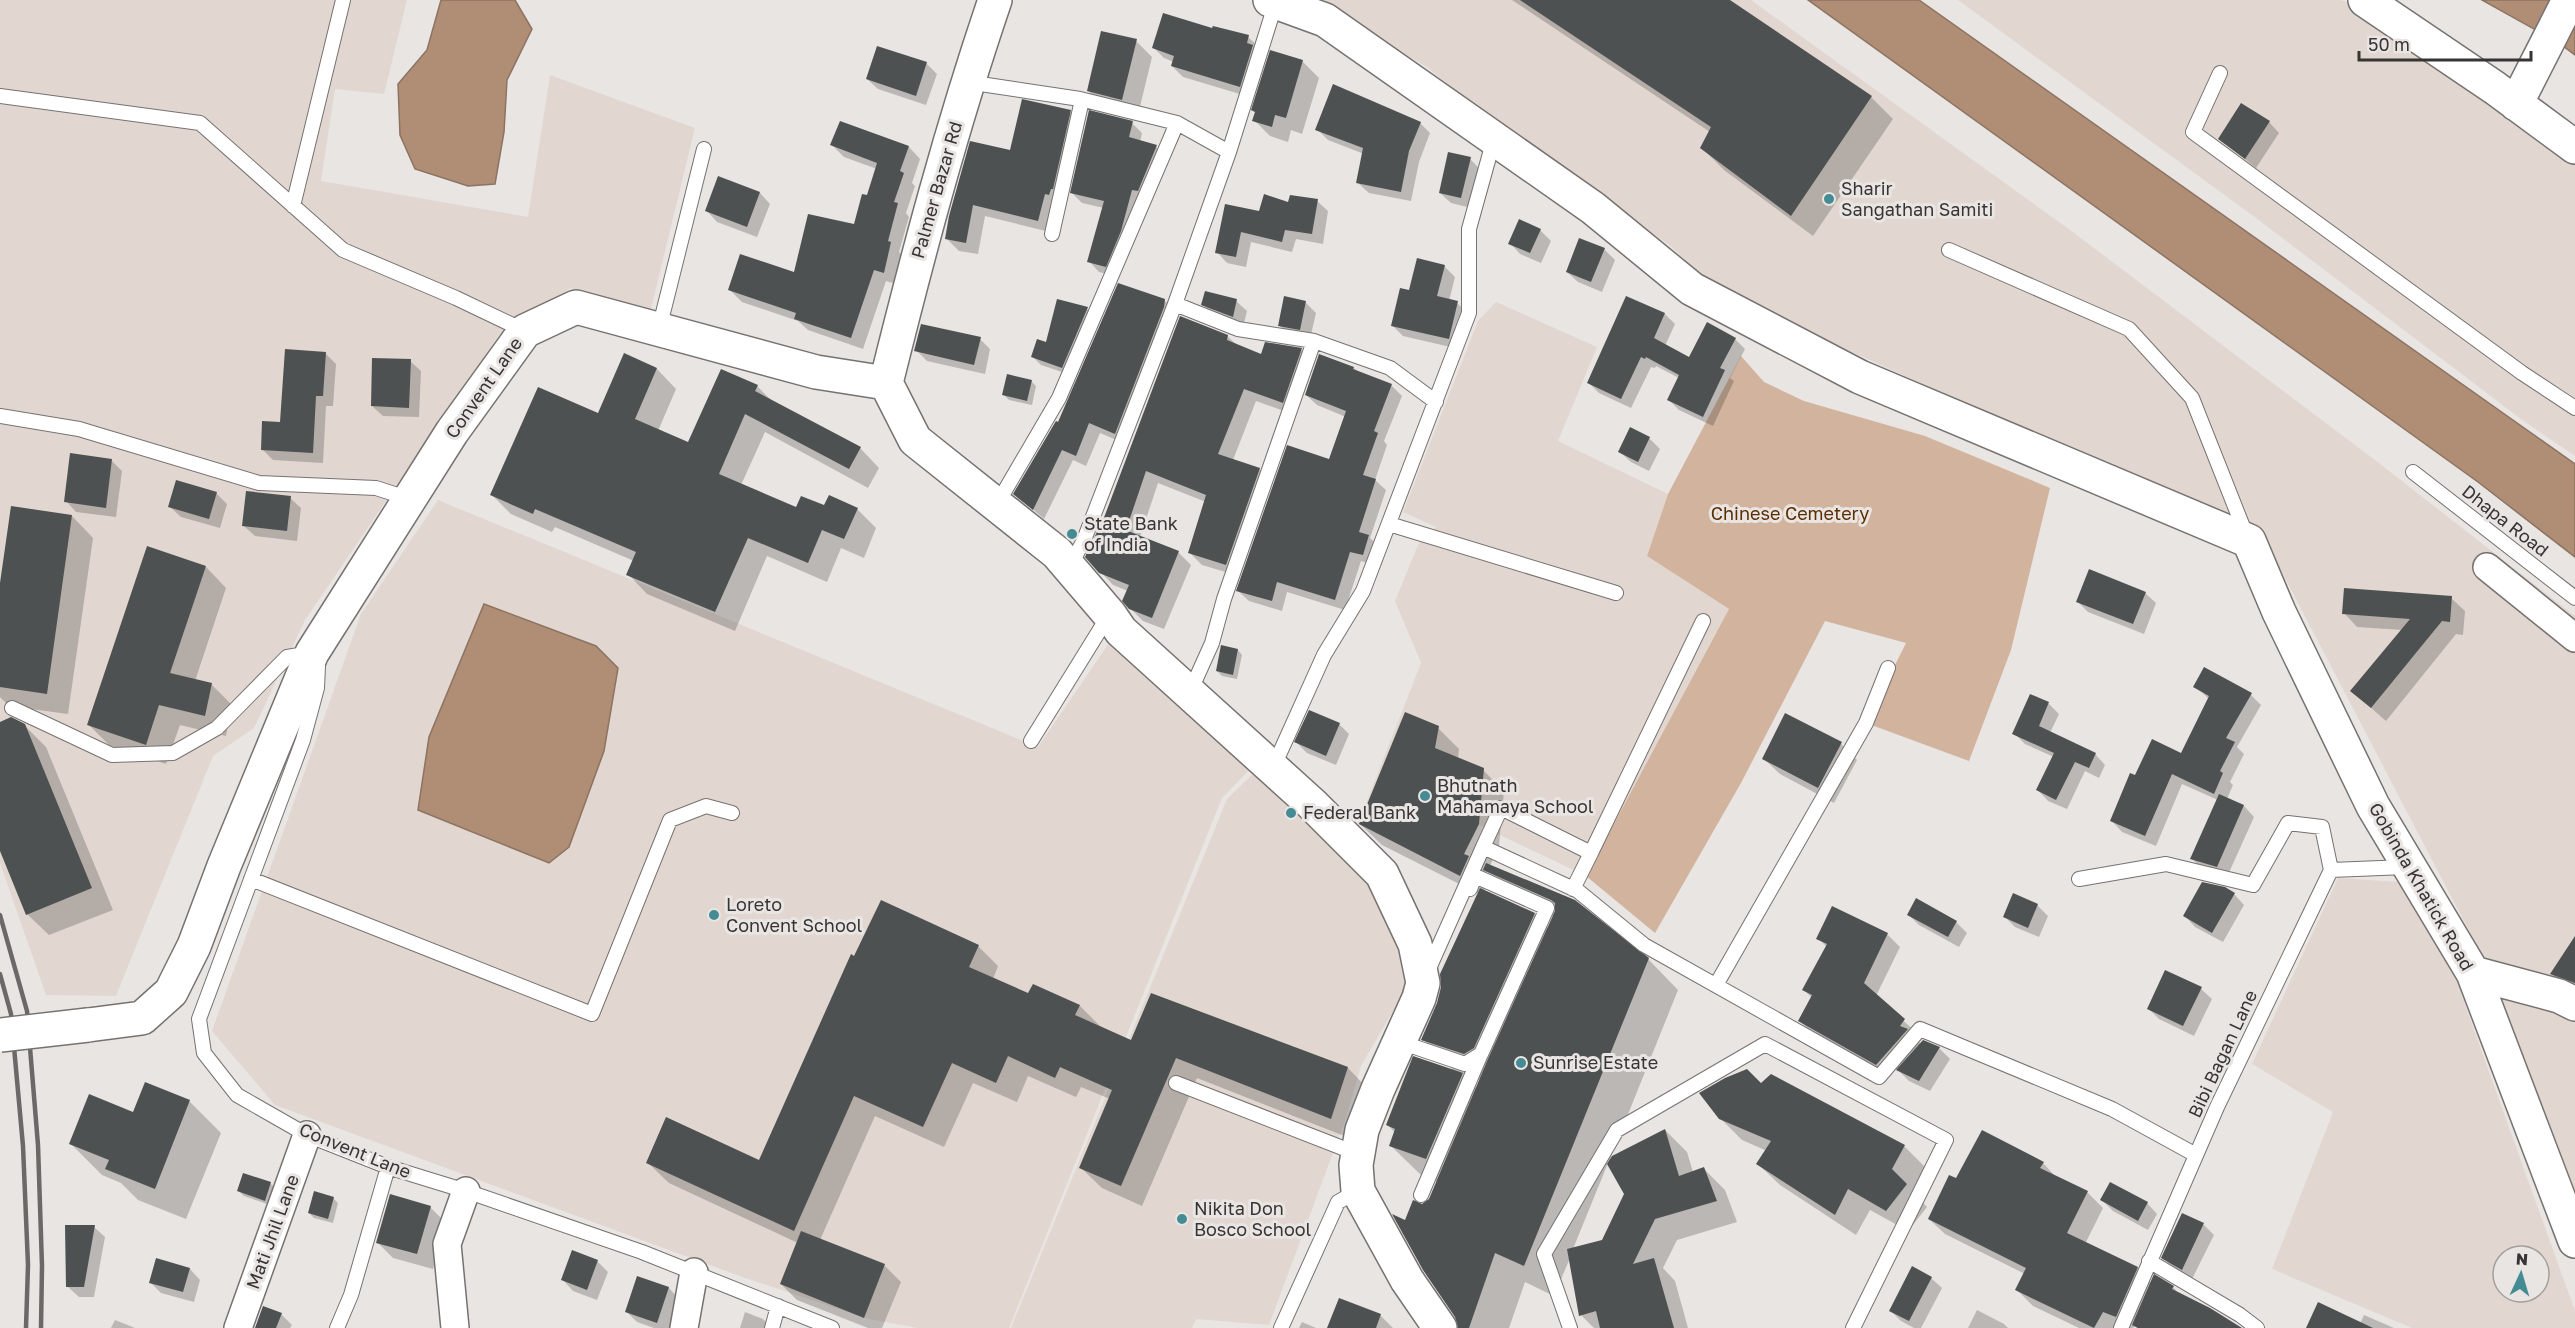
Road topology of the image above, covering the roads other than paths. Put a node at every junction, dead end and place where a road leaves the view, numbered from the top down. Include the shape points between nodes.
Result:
1 (343, 0) edge
2 (995, 0) edge
3 (2365, 0) edge
4 (2569, 0) edge
5 (1273, 1) edge
6 (2220, 73) dead end
7 (967, 82) junction
8 (0, 96) edge
9 (1082, 100) junction
10 (2516, 104) junction
11 (1177, 123) junction
12 (1494, 139) junction
13 (2575, 147) edge
14 (704, 149) dead end
15 (1229, 152) junction
16 (293, 206) junction
17 (1052, 234) dead end
18 (1949, 250) dead end
19 (1175, 304) junction
20 (660, 329) junction
21 (525, 331) junction
22 (1314, 341) junction
23 (886, 382) junction
24 (1436, 402) junction
25 (2575, 408) edge
26 (0, 416) edge
27 (2413, 472) dead end
28 (410, 499) junction
29 (997, 504) junction
30 (1389, 524) junction
31 (2249, 541) junction
32 (2487, 567) dead end
33 (1069, 568) junction
34 (1616, 593) dead end
35 (2575, 598) edge
36 (1110, 615) junction
37 (1703, 621) dead end
38 (2575, 638) edge
39 (316, 647) junction
40 (1888, 668) dead end
41 (1190, 693) junction
42 (12, 708) dead end
43 (1031, 741) dead end
44 (1273, 769) junction
45 (732, 813) dead end
46 (1483, 847) junction
47 (1591, 853) junction
48 (2409, 866) junction
49 (2331, 870) junction
50 (251, 879) junction
51 (2079, 879) dead end
52 (1574, 889) junction
53 (2473, 973) junction
54 (1426, 984) junction
55 (1716, 985) junction
56 (2575, 1004) edge
57 (0, 1035) edge
58 (1403, 1043) junction
59 (1481, 1054) junction
60 (1176, 1083) dead end
61 (308, 1135) junction
62 (1358, 1154) junction
63 (2196, 1155) junction
64 (388, 1167) junction
65 (466, 1191) junction
66 (1358, 1191) junction
67 (1421, 1195) dead end
68 (2575, 1241) edge
69 (2149, 1261) junction
70 (694, 1272) junction
71 (778, 1306) junction
72 (238, 1328) edge
73 (337, 1328) edge
74 (455, 1328) edge
75 (684, 1328) edge
76 (772, 1328) edge
77 (832, 1328) edge
78 (1281, 1328) edge
79 (1440, 1328) edge
80 (1570, 1328) edge
81 (1853, 1328) edge
82 (2121, 1328) edge
83 (2257, 1328) edge

1 - 16 lane
2 - 7 street, Palmer Bazar Rd
3 - 10 street
4 - 10 street
5 - 12 street via 1325,20
5 - 15 lane
6 - 25 lane via 2193,132
7 - 9 lane
7 - 23 street, Palmer Bazar Rd
8 - 16 lane via 200,123
9 - 11 lane
9 - 17 lane
10 - 13 street
11 - 15 lane
11 - 29 lane via 1059,398
12 - 24 lane via 1469,229 1469,313
12 - 31 street via 1593,208 1692,289 1860,376
14 - 20 lane
15 - 19 lane
16 - 21 lane via 343,250
18 - 31 lane via 2129,329 2192,398
19 - 22 lane via 1238,329
19 - 33 lane via 1084,540
20 - 21 street, Convent Lane via 576,308
20 - 23 street, Convent Lane via 816,372
21 - 28 street, Convent Lane via 452,432
22 - 24 lane via 1390,368
22 - 41 lane via 1212,643
23 - 29 street via 915,440
24 - 30 lane
26 - 28 lane via 79,429 259,483 376,488
27 - 35 lane, Dhapa Road
28 - 39 street, Convent Lane
29 - 33 street via 1057,553
30 - 34 lane
30 - 44 lane via 1363,591 1324,655
31 - 48 street, Gobinda Khatick Road via 2337,734
32 - 38 street
33 - 36 street
36 - 41 street via 1121,631
36 - 43 lane
37 - 47 lane
39 - 42 lane via 287,657 217,728 173,753 112,755
39 - 50 lane, Convent Lane via 317,688 303,740
39 - 57 street, Convent Lane, bridge via 194,946 171,992 142,1018
40 - 55 lane via 1866,723
41 - 44 street
44 - 54 street via 1382,874 1415,944
45 - 50 lane via 706,806 670,820 592,1014
46 - 47 lane via 1501,808
46 - 52 lane
46 - 54 lane
47 - 52 lane
48 - 49 lane
48 - 53 street, Gobinda Khatick Road
49 - 51 lane via 2322,827 2288,823 2253,885 2166,864
49 - 63 lane, Bibi Bagan Lane
50 - 61 lane, Convent Lane via 199,1019 204,1053 237,1095
52 - 55 lane via 1644,945
53 - 56 street via 2559,996
53 - 68 street, Gobinda Khatick Road
54 - 58 street
54 - 59 lane via 1475,876 1547,908
55 - 63 lane via 1879,1077 1920,1029 2112,1109
58 - 59 lane via 1465,1064
58 - 62 street via 1362,1130
59 - 67 lane
60 - 62 lane
61 - 64 lane, Convent Lane
61 - 72 street, Mati Jhil Lane
62 - 66 street
63 - 69 lane, Bibi Bagan Lane
64 - 65 lane, Convent Lane
64 - 73 lane via 351,1295
65 - 70 lane, Convent Lane
65 - 74 street via 447,1244
66 - 78 lane via 1338,1202
66 - 79 street via 1407,1281
69 - 82 lane, Bibi Bagan Lane
69 - 83 lane
70 - 71 lane, Convent Lane
70 - 75 street
71 - 76 lane
71 - 77 lane, Convent Lane
80 - 81 lane via 1544,1254 1617,1130 1765,1044 1946,1140

